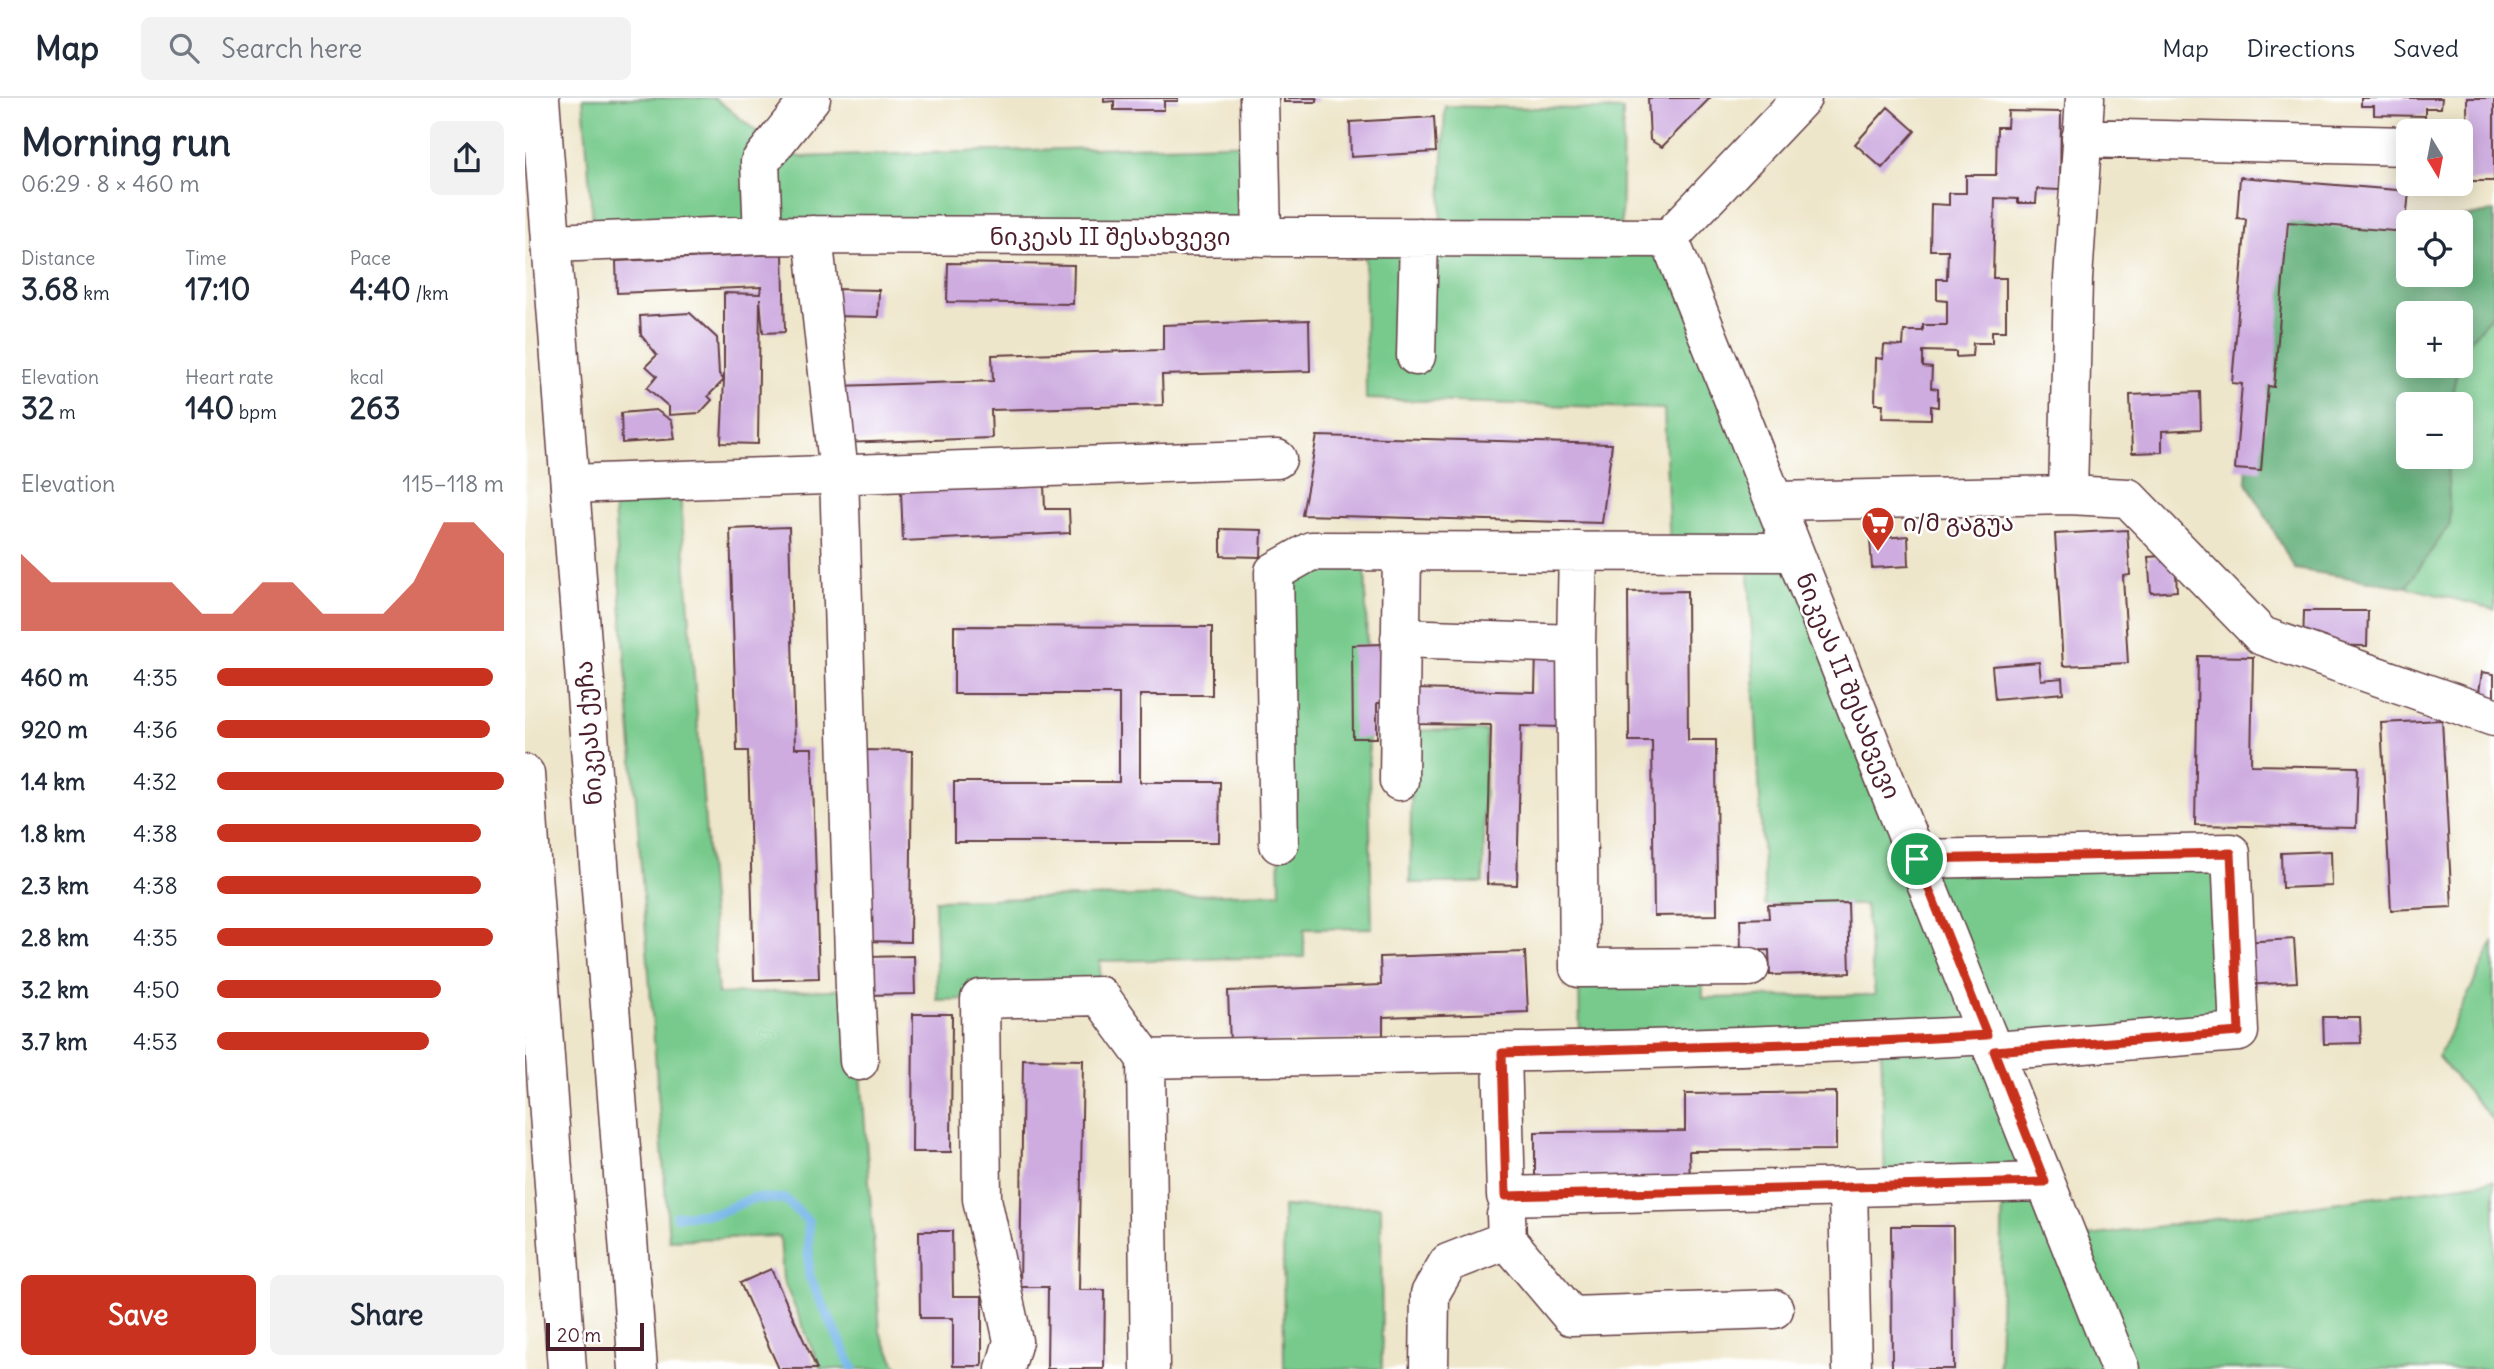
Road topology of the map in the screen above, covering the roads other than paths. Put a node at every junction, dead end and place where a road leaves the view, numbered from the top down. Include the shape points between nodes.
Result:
1 (540, 98) edge
2 (811, 98) edge
3 (1259, 98) edge
4 (1802, 98) edge
5 (2085, 98) edge
6 (2081, 138) junction
7 (2396, 146) edge
8 (763, 235) junction
9 (813, 235) junction
10 (1262, 237) junction
11 (1419, 237) junction
12 (1669, 238) junction
13 (551, 243) junction
14 (1416, 356) dead end
15 (1277, 459) dead end
16 (839, 474) junction
17 (570, 484) junction
18 (2068, 495) junction
19 (1774, 501) junction
20 (1402, 551) junction
21 (1578, 551) junction
22 (1794, 552) junction
23 (1400, 638) junction
24 (1576, 644) junction
25 (2494, 717) edge
26 (525, 774) edge
27 (1399, 781) dead end
28 (1279, 844) dead end
29 (1917, 859) junction
30 (1750, 967) dead end
31 (1991, 1043) junction
32 (1502, 1053) junction
33 (1146, 1059) junction
34 (859, 1061) dead end
35 (2045, 1182) junction
36 (1848, 1186) junction
37 (1506, 1196) junction
38 (1507, 1240) junction
39 (1774, 1309) dead end
40 (567, 1369) edge
41 (638, 1369) edge
42 (1005, 1369) edge
43 (1150, 1369) edge
44 (1429, 1369) edge
45 (1852, 1369) edge
46 (2120, 1369) edge

1 - 13 street, ნიკეას ქუჩა
2 - 8 street via 760,162
3 - 10 street
4 - 12 street
5 - 6 street
6 - 7 street
6 - 18 street
8 - 9 street, ნიკეას II შესახვევი
8 - 13 street, ნიკეას II შესახვევი
9 - 10 street, ნიკეას II შესახვევი
9 - 16 street
10 - 11 street, ნიკეას II შესახვევი
11 - 12 street, ნიკეას II შესახვევი
11 - 14 street
12 - 19 street, ნიკეას II შესახვევი
13 - 17 street, ნიკეას ქუჩა
15 - 16 street
16 - 17 street
16 - 34 street
17 - 41 street, ნიკეას ქუჩა
18 - 19 street
18 - 25 street via 2128,498 2262,636
19 - 22 street, ნიკეას II შესახვევი
20 - 21 street
20 - 23 street
20 - 28 street via 1311,551 1274,572
21 - 22 street
21 - 24 street
22 - 29 street, ნიკეას II შესახვევი
23 - 24 street
23 - 27 street
24 - 30 street via 1579,968
26 - 40 street
29 - 31 street, ნიკეას II შესახვევი
29 - 31 street via 2231,853 2239,1032
31 - 32 street via 1867,1042
31 - 35 street, ნიკეას II შესახვევი
32 - 33 street
32 - 37 street
33 - 42 street via 1100,996 981,999 982,1199 1013,1341
33 - 43 street
35 - 36 street
35 - 46 street, ნიკეას II შესახვევი
36 - 37 street
36 - 45 street
37 - 38 street
38 - 39 street via 1571,1315
38 - 44 street via 1448,1264 1430,1294

